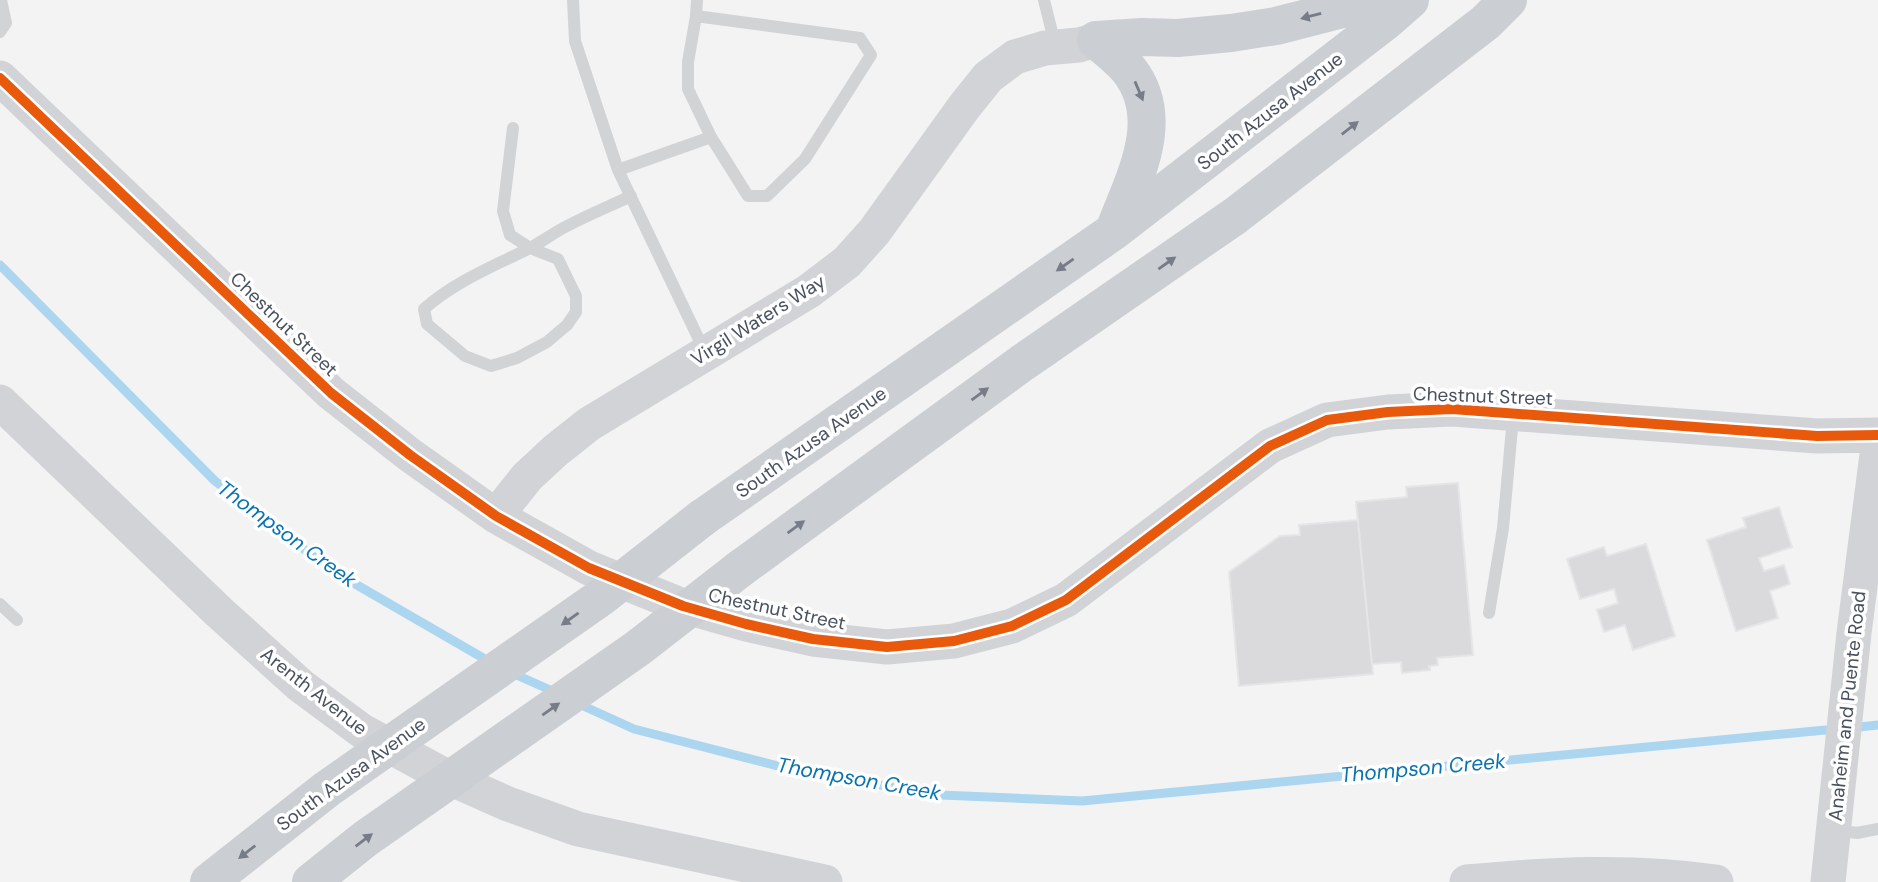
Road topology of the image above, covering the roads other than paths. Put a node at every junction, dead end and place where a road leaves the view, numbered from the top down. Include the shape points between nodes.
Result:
1 (1, 0) edge
2 (573, 0) edge
3 (697, 0) edge
4 (1044, 0) edge
5 (1377, 0) edge
6 (1410, 0) edge
7 (1508, 0) edge
8 (696, 16) junction
9 (0, 32) edge
10 (1096, 40) junction
11 (1055, 47) junction
12 (0, 78) edge
13 (513, 128) dead end
14 (711, 137) junction
15 (618, 170) junction
16 (631, 196) junction
17 (1114, 231) junction
18 (530, 248) junction
19 (706, 354) junction
20 (0, 402) edge
21 (1513, 413) junction
22 (1878, 435) edge
23 (1878, 447) edge
24 (496, 516) junction
25 (0, 604) edge
26 (1489, 614) dead end
27 (17, 620) dead end
28 (1834, 822) junction
29 (1878, 829) edge
30 (209, 882) edge
31 (311, 882) edge
32 (825, 882) edge
33 (1467, 882) edge
34 (1716, 882) edge
35 (1828, 882) edge

1 - 9 lane via 6,23
2 - 15 lane via 575,41
3 - 8 lane
4 - 11 lane
5 -> 10 main road via 1231,33
6 - 17 main road, South Azusa Avenue
31 -> 7 main road, bridge via 365,839 638,648 1022,363 1235,216 1477,29
8 - 14 lane via 688,89
8 - 14 lane via 860,38 871,55 805,159 767,196 748,196
10 - 11 street, Virgil Waters Way
10 -> 17 main road via 1129,69 1142,93 1148,120 1144,153
11 - 19 street, Virgil Waters Way via 1015,57 988,77 847,262 809,291
12 - 24 street, Chestnut Street via 331,393
13 - 18 lane via 503,211 510,235
14 - 15 lane
15 - 16 lane
16 - 18 lane
16 - 19 lane
17 -> 30 main road, South Azusa Avenue, bridge via 702,518 600,598 327,789
18 - 18 lane via 439,296 424,309 426,324 466,356 491,366 547,342 576,312 576,296 558,258
19 - 24 street, Virgil Waters Way via 563,444 527,477
20 - 32 street, Arenth Avenue via 229,621 301,686 362,732 445,776 578,829
21 - 22 street, Chestnut Street via 1748,432
21 - 24 street, Chestnut Street via 1452,409 1327,420 1270,446 1066,600 1012,626 954,641 887,647 813,639 746,624 683,606 589,568
21 - 26 lane via 1503,528
23 - 28 street, Anaheim and Puente Road
25 - 27 lane
28 - 29 lane via 1857,833
28 - 35 street, Anaheim and Puente Road
33 - 34 street via 1585,873

